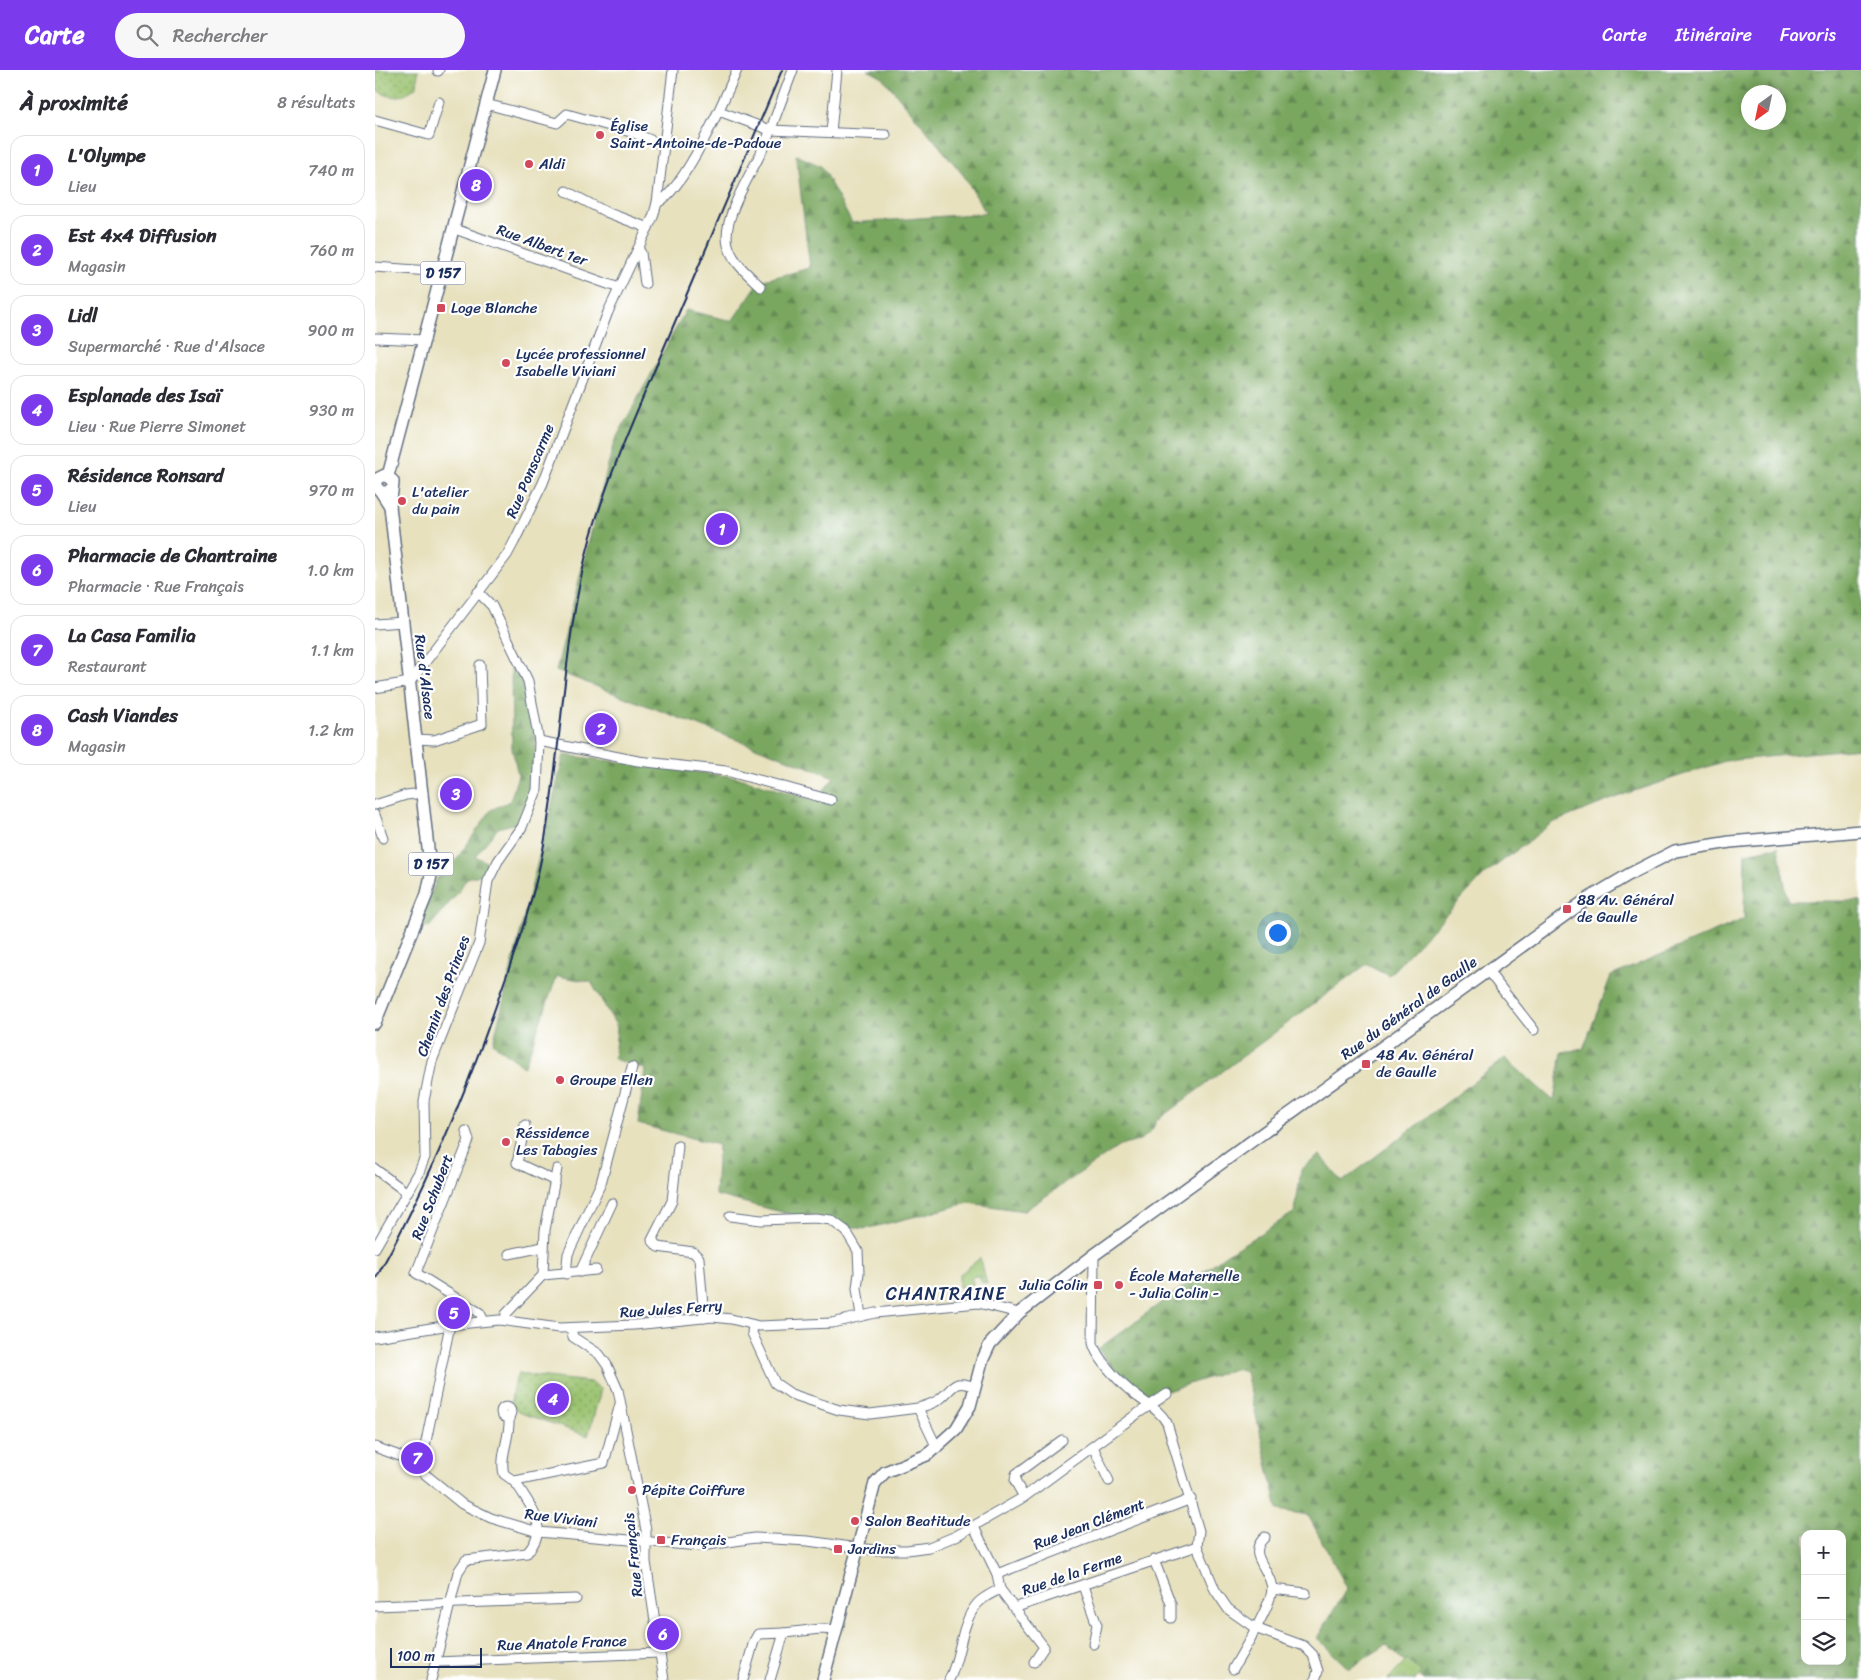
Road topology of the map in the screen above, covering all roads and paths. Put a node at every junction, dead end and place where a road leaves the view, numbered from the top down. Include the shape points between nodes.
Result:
1 (495, 70) edge
2 (673, 70) edge
3 (737, 70) edge
4 (793, 70) edge
5 (837, 70) edge
6 (439, 102) dead end
7 (486, 104) junction
8 (719, 111) junction
9 (375, 120) edge
10 (770, 130) junction
11 (831, 132) junction
12 (886, 135) dead end
13 (665, 146) junction
14 (566, 191) dead end
15 (657, 202) junction
16 (648, 228) junction
17 (455, 229) junction
18 (638, 249) junction
19 (375, 267) edge
20 (443, 272) junction
21 (645, 284) dead end
22 (761, 286) dead end
23 (619, 288) junction
24 (375, 338) edge
25 (425, 340) junction
26 (379, 486) edge
27 (478, 592) junction
28 (403, 622) junction
29 (375, 624) edge
30 (480, 665) dead end
31 (410, 682) junction
32 (375, 688) edge
33 (417, 739) junction
34 (539, 741) junction
35 (423, 793) junction
36 (831, 800) dead end
37 (375, 805) edge
38 (375, 815) edge
39 (1861, 831) edge
40 (383, 838) dead end
41 (1487, 970) junction
42 (375, 1023) edge
43 (1534, 1030) dead end
44 (632, 1067) dead end
45 (525, 1125) dead end
46 (466, 1130) dead end
47 (677, 1146) dead end
48 (375, 1169) edge
49 (557, 1169) dead end
50 (555, 1180) junction
51 (407, 1192) junction
52 (612, 1203) dead end
53 (730, 1216) dead end
54 (375, 1248) edge
55 (543, 1248) junction
56 (509, 1254) dead end
57 (1094, 1255) junction
58 (596, 1270) dead end
59 (580, 1272) junction
60 (566, 1274) junction
61 (543, 1275) junction
62 (1019, 1313) junction
63 (861, 1316) junction
64 (704, 1318) junction
65 (505, 1320) junction
66 (480, 1321) junction
67 (449, 1325) junction
68 (753, 1326) junction
69 (571, 1328) junction
70 (375, 1337) edge
71 (975, 1387) junction
72 (1167, 1394) dead end
73 (621, 1403) junction
74 (1151, 1404) junction
75 (918, 1408) junction
76 (509, 1417) dead end
77 (1062, 1440) dead end
78 (375, 1446) edge
79 (1093, 1447) junction
80 (937, 1448) junction
81 (416, 1467) junction
82 (1109, 1480) dead end
83 (515, 1481) junction
84 (1024, 1497) junction
85 (1191, 1499) junction
86 (974, 1527) junction
87 (538, 1532) junction
88 (1265, 1537) dead end
89 (646, 1541) junction
90 (1197, 1546) junction
91 (858, 1548) junction
92 (1154, 1560) junction
93 (997, 1574) junction
94 (1083, 1586) junction
95 (1000, 1589) junction
96 (1272, 1589) junction
97 (1306, 1593) dead end
98 (576, 1599) dead end
99 (451, 1604) junction
100 (375, 1606) edge
101 (1014, 1608) junction
102 (1171, 1618) dead end
103 (1255, 1628) junction
104 (836, 1630) junction
105 (783, 1633) junction
106 (1093, 1644) dead end
107 (659, 1653) junction
108 (436, 1662) junction
109 (1034, 1662) dead end
110 (1233, 1668) dead end
111 (431, 1680) edge
112 (664, 1680) edge
113 (743, 1680) edge
114 (770, 1680) edge
115 (823, 1680) edge
116 (949, 1680) edge
117 (1315, 1680) edge

1 - 7 main road, D 157
2 - 13 street, Rue Ponscarme
3 - 8 street
4 - 10 street
5 - 11 street
6 - 9 street via 429,135
7 - 13 street via 557,123 567,114 634,132
7 - 17 main road, D 157
8 - 10 street
8 - 15 street via 672,190
10 - 11 street
10 - 22 street via 727,230 728,245 735,262
11 - 12 street
13 - 15 street, Rue Ponscarme
14 - 16 street via 606,212
15 - 16 street, Rue Ponscarme
16 - 18 street, Rue Ponscarme
17 - 20 main road, D 157
17 - 23 street, Rue Albert 1er
18 - 21 street
18 - 23 street, Rue Ponscarme
19 - 20 street
20 - 25 main road, D 157
23 - 27 street, Rue Ponscarme via 543,483 507,555
24 - 25 street
25 - 26 main road, D 157 via 388,476 393,481
26 - 28 main road, Rue d'Alsace / D 157 via 390,506
27 - 31 street, Rue Ponscarme
27 - 34 street, Chemin des Princes via 492,606 528,681
28 - 29 street
28 - 31 main road, Rue d'Alsace / D 157
30 - 33 street via 482,724 433,740
31 - 32 street
31 - 33 main road, Rue d'Alsace / D 157
33 - 35 main road, Rue d'Alsace / D 157
34 - 36 street via 638,761 726,771
34 - 51 street, Chemin des Princes via 534,801 488,882 479,943 432,1062 424,1101 425,1157
35 - 37 street
35 - 42 main road, Rue d'Alsace / D 157 via 430,884
38 - 40 street
39 - 41 main road, Rue du Général de Gaulle via 1730,842 1675,851 1586,900
41 - 43 street
41 - 57 main road, Rue du Général de Gaulle
44 - 60 street via 601,1183 568,1254
45 - 50 street via 517,1163
46 - 66 street, Rue Schubert via 469,1140 416,1273 483,1315
47 - 64 street via 672,1201 652,1240 657,1247 693,1252 699,1258
48 - 51 street
49 - 50 street
50 - 55 street
51 - 54 street, Chemin des Princes
52 - 59 street
53 - 63 street via 761,1220 831,1220 846,1231 858,1251 857,1288
55 - 56 street
55 - 61 street
57 - 62 main road, Rue du Général de Gaulle
57 - 74 street via 1095,1351 1119,1380
58 - 59 street
59 - 60 street
60 - 61 street
61 - 65 street via 506,1314
62 - 63 street, Rue Jules Ferry via 978,1303
62 - 71 main road, Rue du Général de Gaulle via 990,1344
63 - 68 street, Rue Jules Ferry via 832,1323
64 - 68 street, Rue Jules Ferry via 731,1319
64 - 69 street, Rue Jules Ferry
65 - 66 street, Rue Jules Ferry
65 - 69 street, Rue Jules Ferry
66 - 67 street, Rue Jules Ferry
67 - 70 street, Rue Jules Ferry
67 - 81 street via 423,1456
68 - 75 street via 753,1333 775,1383 787,1392 839,1410 870,1414
69 - 73 street, Rue Français via 573,1336 599,1354 607,1365
71 - 75 street via 956,1383 936,1402
71 - 80 main road, Rue du Général de Gaulle via 963,1419
72 - 74 street
73 - 83 street via 604,1463
73 - 89 street, Rue Français via 635,1465
74 - 79 street
74 - 85 street via 1167,1423
75 - 80 street
76 - 83 street via 503,1467 504,1474
77 - 84 street via 1017,1474 1015,1481
78 - 81 street, Rue Viviani via 394,1452
79 - 82 street
79 - 84 street
80 - 91 main road, Rue du Général de Gaulle via 885,1472 877,1479
81 - 87 street, Rue Viviani via 462,1504 491,1518
83 - 87 street via 538,1517
84 - 86 street
85 - 90 street via 1199,1531
85 - 93 street, Rue Jean Clément
86 - 91 street via 929,1547 907,1550
86 - 93 street, Rue de la Ferme
87 - 89 street, Rue Viviani
87 - 99 street via 527,1553 466,1560 458,1572
88 - 96 street via 1256,1551
89 - 91 street, Rue Viviani via 701,1546 755,1538
89 - 107 street, Rue Français
90 - 92 street, Rue de la Ferme
90 - 103 street via 1215,1590 1226,1606
91 - 104 main road, Rue du Général de Gaulle
92 - 94 street, Rue de la Ferme
92 - 102 street via 1171,1604
93 - 95 street, Rue de la Ferme
94 - 101 street, Rue de la Ferme
94 - 106 street via 1097,1625
95 - 101 street, Rue de la Ferme
95 - 116 street via 978,1602 969,1617
96 - 97 street
96 - 103 street
98 - 99 street
99 - 100 street
99 - 108 street
101 - 109 street via 1044,1647
103 - 110 street
103 - 117 street via 1304,1646 1313,1654 1318,1671
104 - 105 street
104 - 115 main road, Rue du Général de Gaulle
105 - 113 street via 759,1634
105 - 114 street
107 - 108 street, Rue Anatole France
107 - 112 street, Rue Français
108 - 111 street

